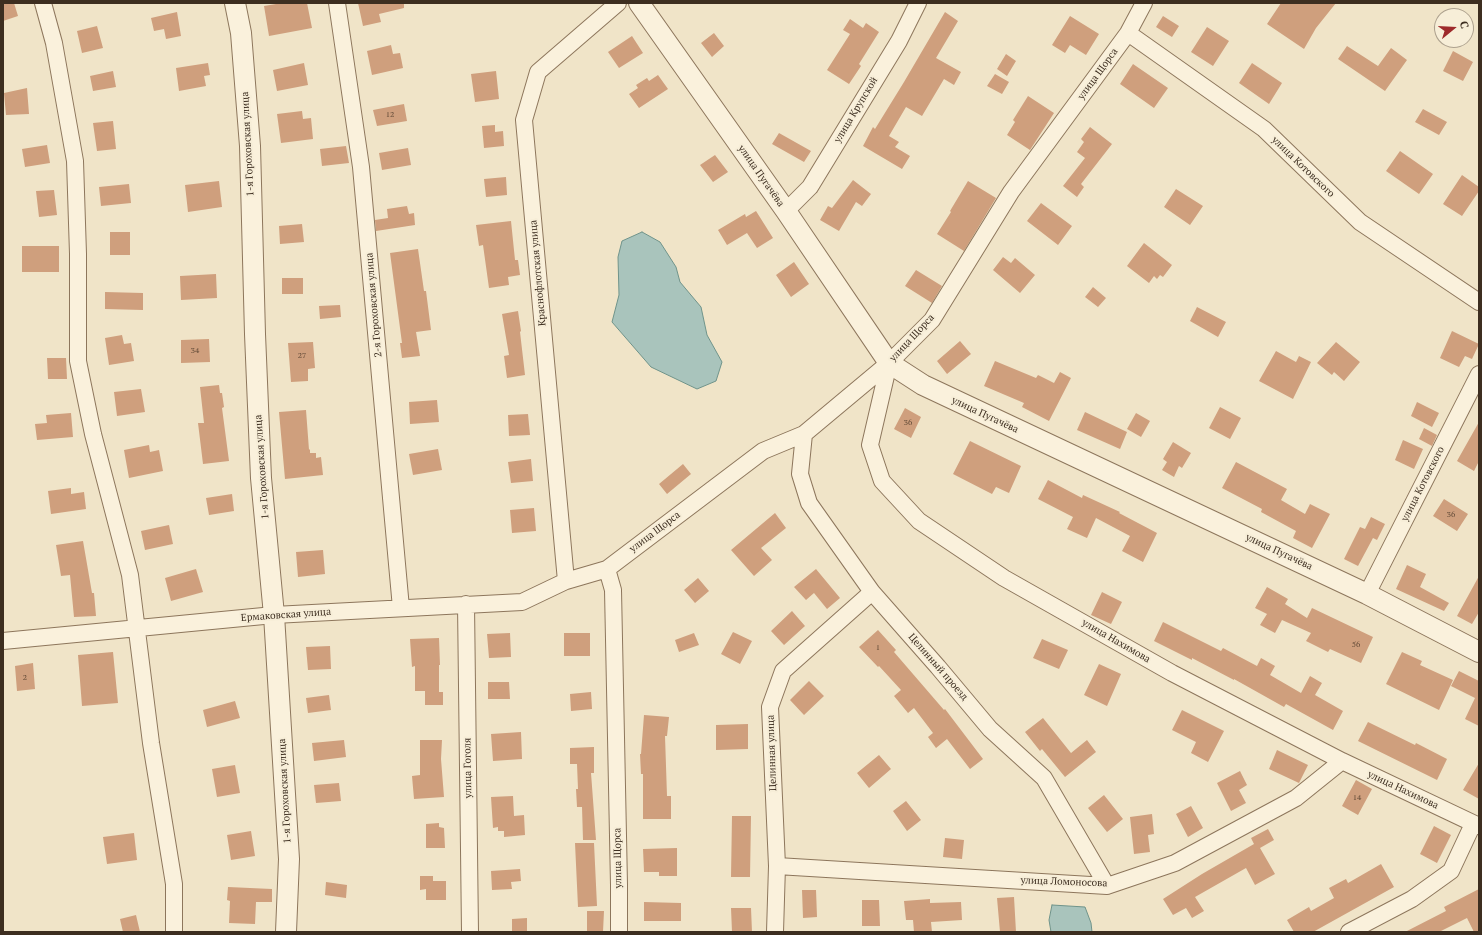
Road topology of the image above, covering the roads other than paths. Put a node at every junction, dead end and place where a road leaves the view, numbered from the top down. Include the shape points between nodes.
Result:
1 (43, 3) edge
2 (236, 3) edge
3 (337, 3) edge
4 (618, 3) edge
5 (639, 3) edge
6 (918, 3) edge
7 (1144, 3) edge
8 (1128, 33) junction
9 (786, 211) junction
10 (1479, 302) edge
11 (889, 363) junction
12 (1479, 374) edge
13 (804, 434) junction
14 (607, 569) junction
15 (566, 581) junction
16 (872, 592) junction
17 (1367, 594) junction
18 (466, 604) junction
19 (401, 608) junction
20 (274, 615) junction
21 (137, 629) junction
22 (3, 641) edge
23 (1479, 652) edge
24 (1342, 761) junction
25 (1476, 825) edge
26 (777, 866) junction
27 (1107, 886) junction
28 (174, 932) edge
29 (286, 932) edge
30 (470, 932) edge
31 (619, 932) edge
32 (775, 932) edge
33 (1349, 932) edge

1 - 21 street via 54,43 75,162 78,361 93,434 130,575
2 - 20 street, 1-я Гороховская улица via 241,33 250,146 261,478
3 - 19 street, 2-я Гороховская улица via 361,167
4 - 15 street, Краснофлотская улица via 538,72 524,120
5 - 9 street, улица Пугачёва
6 - 9 street, улица Крупской via 899,41 810,187
7 - 8 street, улица Щорса
8 - 10 street, улица Котовского via 1264,129 1360,222
8 - 11 street, улица Щорса via 1011,192 932,320
9 - 11 street, улица Пугачёва
11 - 13 street, улица Щорса
11 - 17 street, улица Пугачёва via 923,385
11 - 24 street, улица Нахимова via 870,445 882,481 920,521 1010,581 1172,673
12 - 17 street, улица Котовского
13 - 14 street, улица Щорса via 763,452
13 - 16 street, Целинный проезд via 800,474 809,503
14 - 15 street, улица Щорса
14 - 31 street, улица Щорса via 613,590
15 - 18 street, Ермаковская улица via 522,602
16 - 26 street, Целинная улица via 783,671 770,707
16 - 27 street, Целинный проезд via 938,666 990,730 1044,778
17 - 23 street, улица Пугачёва
18 - 19 street, Ермаковская улица
18 - 30 street, улица Гоголя
19 - 20 street, Ермаковская улица
20 - 21 street, Ермаковская улица
20 - 29 street, 1-я Гороховская улица via 289,859
21 - 22 street, Ермаковская улица
21 - 28 street via 151,743 174,884
24 - 25 street, улица Нахимова
24 - 27 street, улица Ломоносова via 1296,798 1175,863
25 - 33 street via 1451,871 1412,899
26 - 27 street, улица Ломоносова
26 - 32 street, Целинная улица

